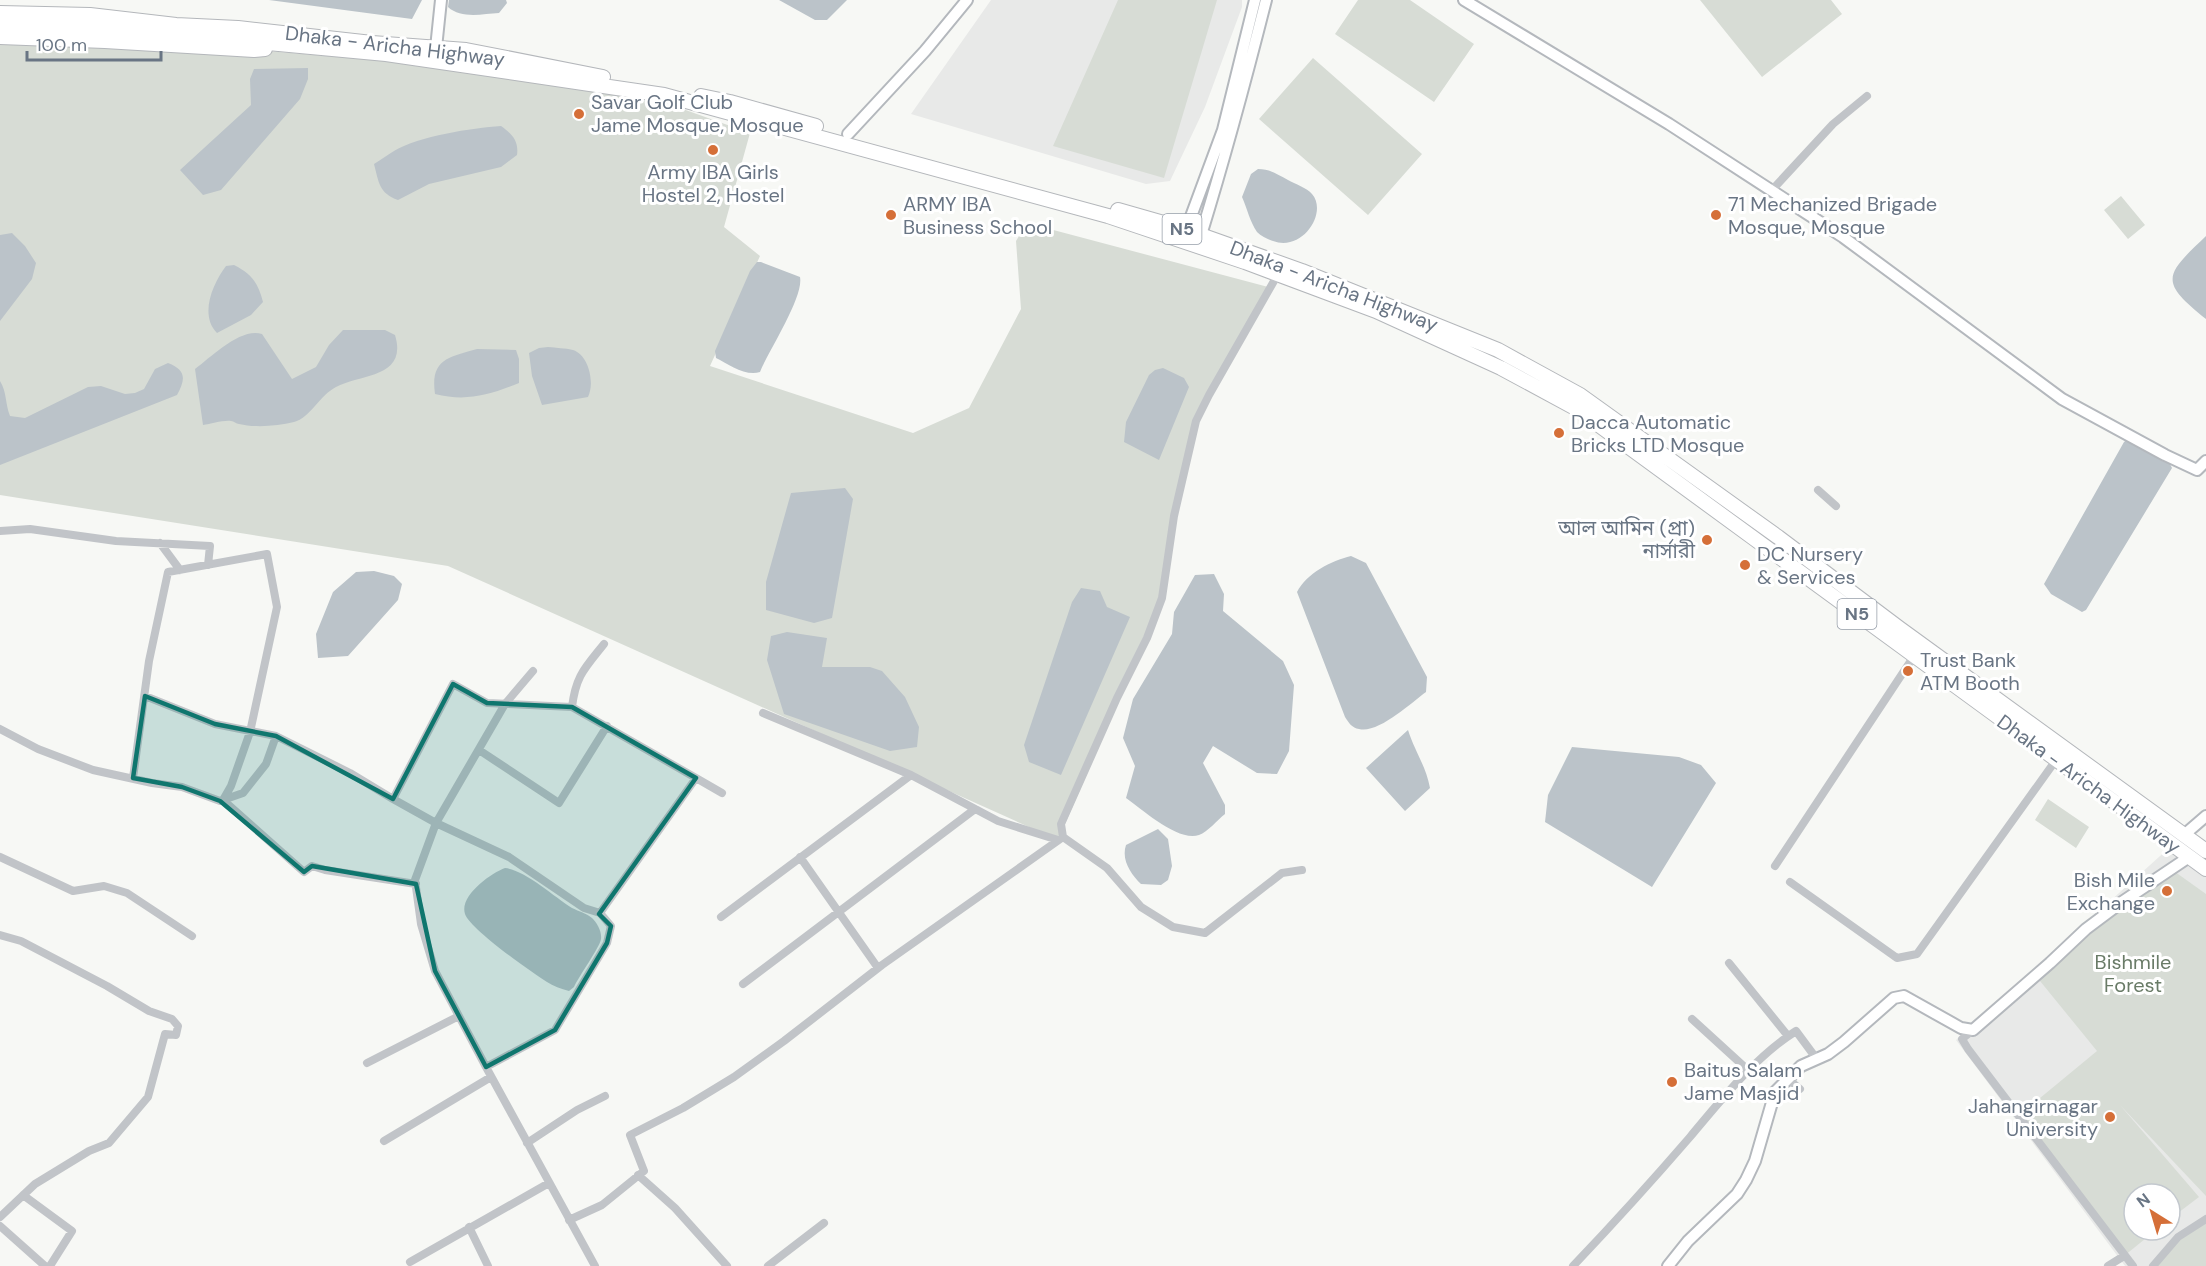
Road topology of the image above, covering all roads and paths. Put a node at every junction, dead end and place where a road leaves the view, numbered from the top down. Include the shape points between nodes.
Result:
1 (441, 0) edge
2 (967, 0) edge
3 (1255, 0) edge
4 (1266, 0) edge
5 (1464, 0) edge
6 (0, 5) edge
7 (0, 13) edge
8 (0, 24) edge
9 (176, 25) junction
10 (0, 37) edge
11 (285, 44) junction
12 (435, 54) junction
13 (1867, 96) dead end
14 (848, 134) junction
15 (1772, 190) junction
16 (1186, 230) junction
17 (1202, 235) junction
18 (1278, 274) junction
19 (2206, 461) edge
20 (2202, 473) edge
21 (1818, 490) dead end
22 (1836, 506) dead end
23 (0, 531) edge
24 (160, 543) junction
25 (208, 565) junction
26 (180, 570) junction
27 (604, 644) dead end
28 (1914, 656) junction
29 (533, 671) dead end
30 (145, 696) junction
31 (505, 704) junction
32 (572, 707) junction
33 (763, 713) dead end
34 (607, 726) junction
35 (0, 729) edge
36 (250, 732) junction
37 (276, 736) junction
38 (479, 750) junction
39 (2056, 760) junction
40 (910, 775) junction
41 (133, 778) junction
42 (696, 778) junction
43 (722, 793) dead end
44 (393, 799) junction
45 (223, 800) junction
46 (975, 809) junction
47 (2206, 816) edge
48 (436, 823) junction
49 (2184, 835) junction
50 (1060, 838) junction
51 (2206, 851) edge
52 (2189, 856) junction
53 (0, 857) edge
54 (800, 857) junction
55 (1775, 866) dead end
56 (2206, 869) edge
57 (1302, 870) dead end
58 (1790, 882) dead end
59 (416, 884) junction
60 (600, 913) junction
61 (839, 913) junction
62 (721, 917) dead end
63 (0, 934) edge
64 (192, 936) dead end
65 (1729, 963) dead end
66 (878, 968) junction
67 (743, 984) dead end
68 (459, 1016) junction
69 (1692, 1020) dead end
70 (1973, 1030) junction
71 (1788, 1036) junction
72 (1816, 1058) junction
73 (367, 1064) dead end
74 (486, 1067) junction
75 (1749, 1071) junction
76 (491, 1077) junction
77 (1787, 1078) junction
78 (1800, 1089) dead end
79 (606, 1096) dead end
80 (384, 1141) dead end
81 (527, 1143) junction
82 (638, 1175) junction
83 (549, 1183) junction
84 (23, 1195) junction
85 (0, 1217) edge
86 (2206, 1219) edge
87 (569, 1220) junction
88 (824, 1223) dead end
89 (0, 1226) edge
90 (469, 1227) junction
91 (2124, 1256) junction
92 (410, 1262) dead end
93 (45, 1266) edge
94 (50, 1266) edge
95 (488, 1266) edge
96 (595, 1266) edge
97 (727, 1266) edge
98 (768, 1266) edge
99 (1573, 1266) edge
100 (1668, 1266) edge
101 (2108, 1266) edge
102 (2133, 1266) edge
103 (2153, 1266) edge

1 - 12 street
2 - 14 street
3 - 16 street via 1223,130
4 - 17 street
5 - 15 street
6 - 9 highway via 146,14
7 - 9 highway, Dhaka - Aricha Highway / N5 via 90,15
8 - 11 highway, N5 via 96,27
9 - 12 highway, Dhaka - Aricha Highway / N5 via 238,28
10 - 11 highway via 254,50
11 - 12 highway, N5 via 386,54
12 - 14 highway, Dhaka - Aricha Highway / N5 via 466,50 730,102
12 - 18 highway, N5 via 664,95 1108,216
13 - 15 street via 1833,124
14 - 16 highway, Dhaka - Aricha Highway / N5
15 - 20 street via 1843,237 2062,399
16 - 17 highway, Dhaka - Aricha Highway / N5
17 - 49 highway, Dhaka - Aricha Highway / N5 via 1302,270 1497,350 1580,395
18 - 28 highway, Dhaka - Aricha Highway / N5 via 1376,311 1502,368 1577,410
18 - 50 street via 1196,422 1174,516 1162,598 1061,824
19 - 20 street
21 - 22 street
23 - 24 street via 30,529
24 - 25 street via 210,546
24 - 26 street
25 - 26 street
25 - 36 street via 267,554 277,607
26 - 30 street via 168,572
27 - 32 street via 574,686
28 - 39 highway, Dhaka - Aricha Highway / N5
28 - 55 street
29 - 31 street
30 - 36 street via 215,724
30 - 41 street
31 - 32 street
31 - 38 street
31 - 44 street via 487,703 453,684
32 - 34 street
33 - 40 street
34 - 38 street via 559,803
34 - 42 street
35 - 41 street via 93,770
36 - 37 street
36 - 45 street
37 - 44 street
37 - 45 street via 266,764 243,793
38 - 48 street
39 - 52 highway, Dhaka - Aricha Highway / N5
39 - 58 street via 1917,954 1897,958
40 - 46 street
40 - 54 street
41 - 45 street
42 - 43 street
42 - 60 street
44 - 48 street
45 - 59 street via 304,872 312,866
46 - 50 street via 998,821
46 - 61 street
47 - 49 street
48 - 59 street
48 - 60 street via 508,857 584,908
49 - 51 highway, Dhaka - Aricha Highway / N5
50 - 57 street via 1107,868 1140,907 1173,927 1205,933 1282,873
50 - 66 street
52 - 56 highway, Dhaka - Aricha Highway / N5
52 - 70 street via 2086,929
53 - 64 street via 73,891 104,886 127,893
54 - 61 street
54 - 62 street
59 - 68 street via 421,924 435,971
60 - 74 street via 611,926 607,943 555,1030
61 - 66 street
61 - 67 street
63 - 84 street via 21,941 149,1011 172,1019 178,1026 176,1035 165,1034 148,1097 109,1143 44,1178
65 - 71 street
66 - 82 street via 734,1077 630,1135 644,1171
68 - 73 street
68 - 74 street
69 - 75 street
70 - 72 street via 1961,1028 1904,996 1894,998 1828,1054
70 - 91 street via 1962,1039 1968,1049
71 - 72 street via 1798,1032
71 - 75 street
72 - 77 street
74 - 76 street
75 - 99 street
76 - 80 street
76 - 81 street
77 - 78 street
77 - 100 street via 1775,1092 1746,1180
79 - 81 street via 576,1110
81 - 83 street
82 - 87 street via 602,1205
82 - 97 street via 675,1208
83 - 87 street
83 - 90 street
84 - 85 street
84 - 94 street via 72,1232
86 - 103 street via 2178,1237
87 - 96 street
88 - 98 street
89 - 93 street
90 - 92 street
90 - 95 street
91 - 101 street
91 - 102 street

